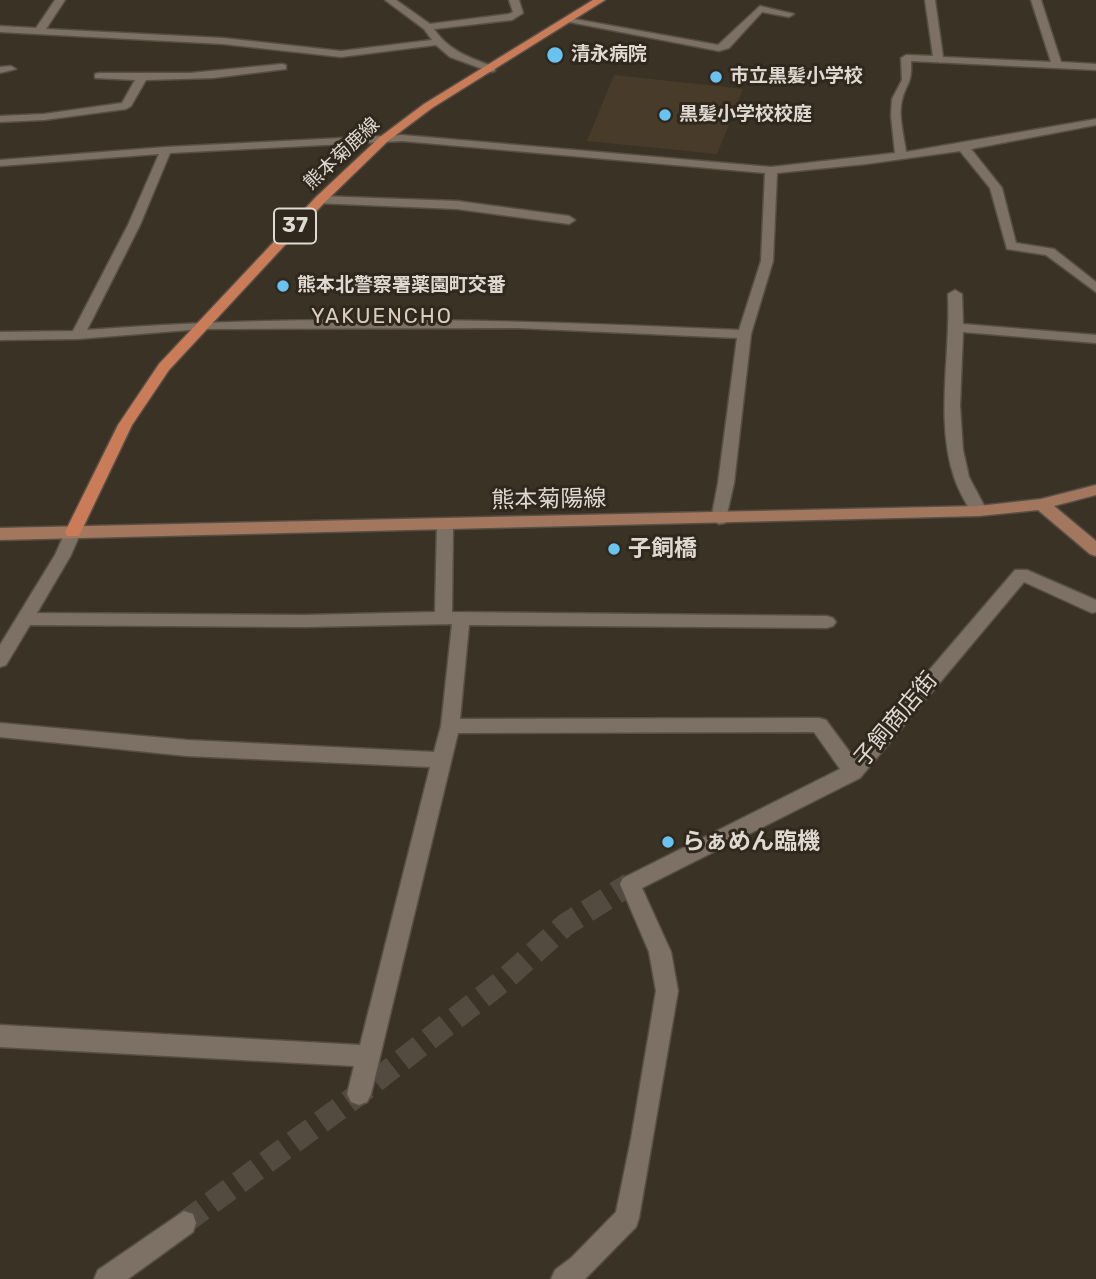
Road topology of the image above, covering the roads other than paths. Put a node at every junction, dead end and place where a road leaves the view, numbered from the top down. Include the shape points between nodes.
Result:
1 (60, 0) edge
2 (390, 0) edge
3 (514, 0) edge
4 (600, 0) edge
5 (930, 0) edge
6 (1035, 0) edge
7 (789, 14) dead end
8 (569, 20) junction
9 (428, 27) junction
10 (0, 29) edge
11 (40, 30) junction
12 (438, 42) junction
13 (938, 58) junction
14 (1057, 65) junction
15 (282, 67) dead end
16 (1096, 67) edge
17 (491, 69) junction
18 (99, 76) dead end
19 (142, 78) junction
20 (0, 119) edge
21 (1096, 122) edge
22 (384, 139) junction
23 (963, 147) junction
24 (166, 150) junction
25 (901, 156) junction
26 (0, 163) edge
27 (771, 170) junction
28 (320, 200) junction
29 (569, 220) dead end
30 (1096, 288) edge
31 (955, 295) dead end
32 (201, 325) junction
33 (958, 328) junction
34 (744, 334) junction
35 (78, 335) junction
36 (0, 336) edge
37 (1096, 339) edge
38 (1096, 490) edge
39 (1041, 504) junction
40 (979, 511) junction
41 (719, 519) junction
42 (445, 526) junction
43 (73, 532) junction
44 (0, 534) edge
45 (1096, 550) edge
46 (1096, 606) edge
47 (25, 619) junction
48 (452, 619) junction
49 (827, 622) dead end
50 (0, 660) edge
51 (450, 726) junction
52 (0, 730) edge
53 (440, 760) junction
54 (853, 772) junction
55 (0, 1036) edge
56 (368, 1056) junction
57 (359, 1094) dead end
58 (184, 1223) tunnel mouth
59 (107, 1279) edge
60 (564, 1279) edge

1 - 11 street
2 - 9 street
3 - 9 street via 518,13 512,17
4 - 8 main road, 熊本菊鹿線 / 37
5 - 13 street
6 - 14 street
7 - 8 street via 760,9 719,48
8 - 17 main road, 熊本菊鹿線 / 37
9 - 12 street
10 - 11 street
11 - 12 street via 223,41 341,54
12 - 17 street via 453,55
13 - 14 street
13 - 25 street via 905,61 907,80 895,116
14 - 16 street
15 - 19 street
17 - 22 main road, 熊本菊鹿線 / 37 via 428,106
18 - 19 street
19 - 20 street via 126,106
21 - 23 street
22 - 24 street
22 - 27 street
22 - 28 main road, 熊本菊鹿線 / 37
23 - 25 street
23 - 30 street via 996,188 1010,246 1050,252
24 - 26 street
24 - 35 street
25 - 27 street
27 - 34 street via 767,261
28 - 29 street via 457,205
28 - 32 main road, 熊本菊鹿線 / 37
31 - 33 street
32 - 34 street via 567,325
32 - 35 street
32 - 43 main road, 熊本菊鹿線 / 37 via 164,367 125,425
33 - 37 street
33 - 40 street via 952,426 960,474
34 - 41 street
35 - 36 street
38 - 39 main road, 熊本菊陽線
39 - 40 main road, 熊本菊陽線
39 - 45 main road
40 - 41 main road, 熊本菊陽線
41 - 42 main road, 熊本菊陽線
42 - 43 main road, 熊本菊陽線
42 - 48 street
43 - 44 main road, 熊本菊陽線
43 - 47 street
46 - 54 street, 子飼商店街 via 1020,574
47 - 48 street
47 - 50 street
48 - 49 street
48 - 51 street
51 - 53 street
51 - 54 street via 819,725
52 - 53 street via 187,748
53 - 56 street
54 - 60 street, 子飼商店街 via 630,884 660,952 667,991 643,1139 627,1218
55 - 56 street
56 - 57 street
58 - 59 street

